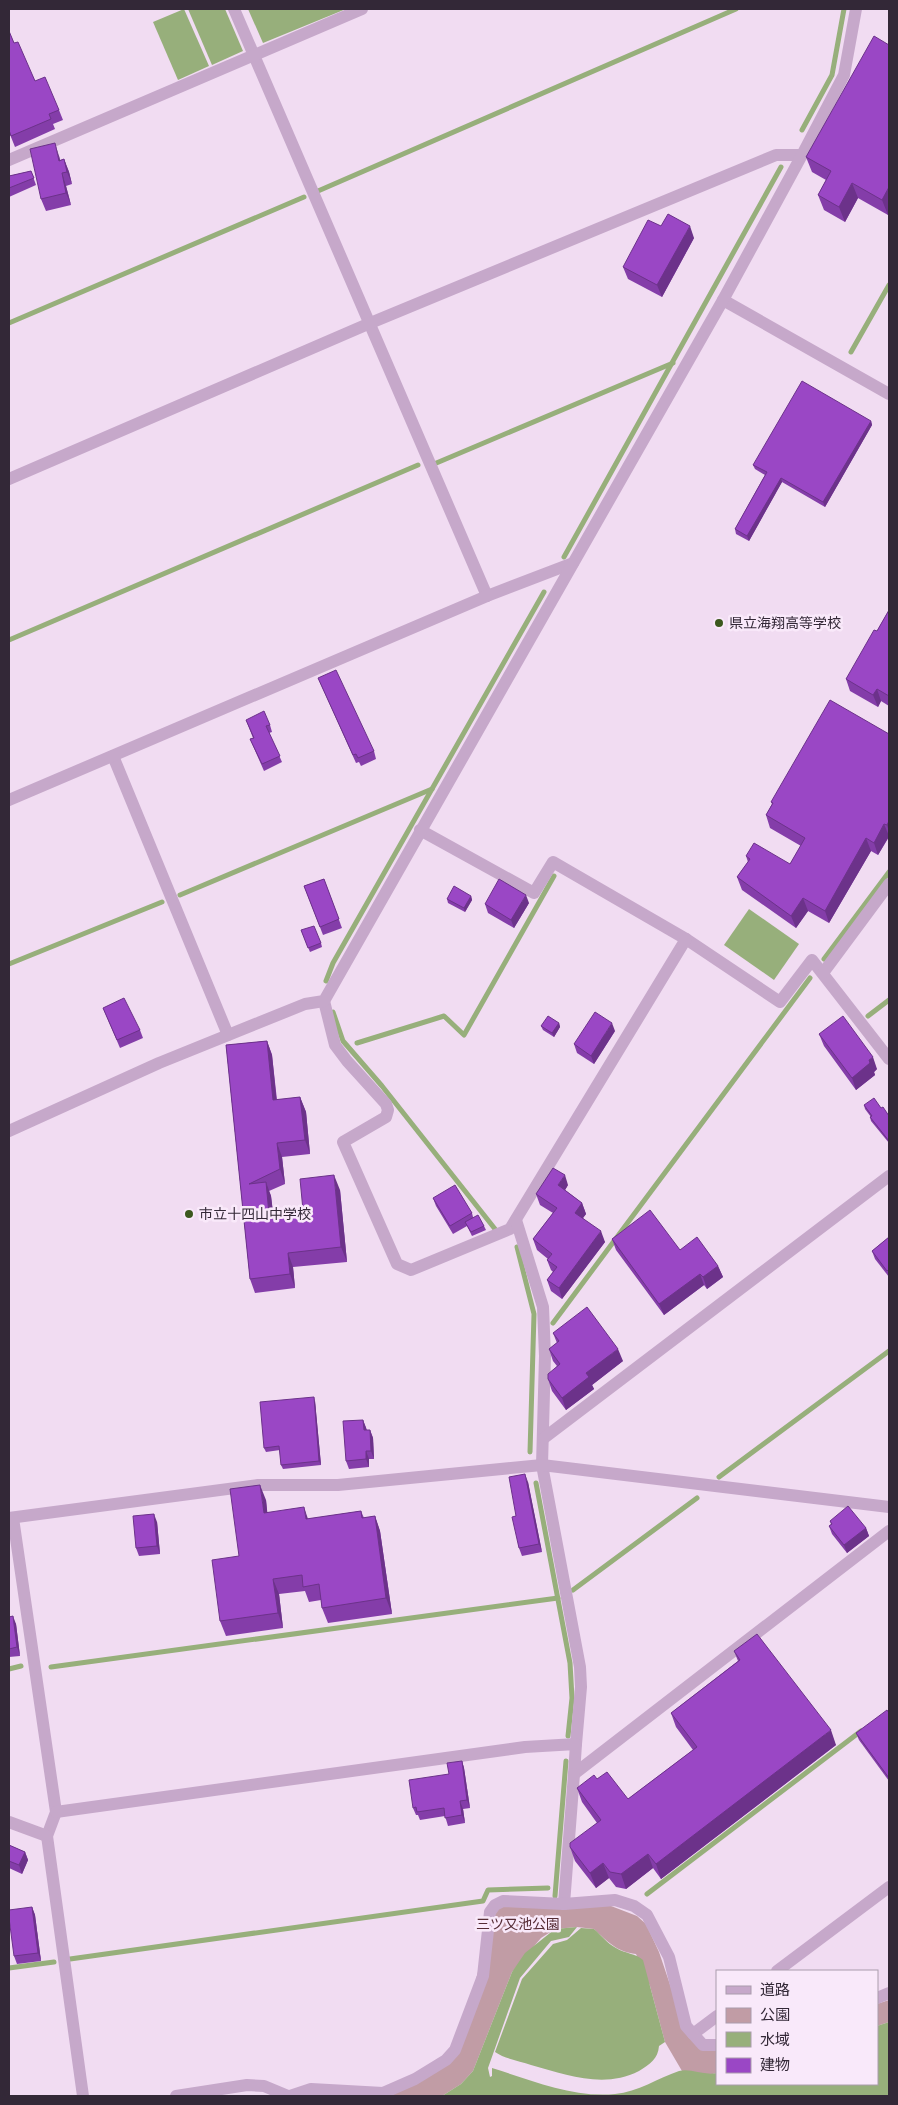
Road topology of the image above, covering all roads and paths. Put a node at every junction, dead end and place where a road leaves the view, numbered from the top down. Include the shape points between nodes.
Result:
1 (234, 9) edge
2 (362, 9) edge
3 (856, 9) edge
4 (254, 54) junction
5 (802, 155) junction
6 (9, 160) edge
7 (723, 300) junction
8 (368, 324) junction
9 (889, 394) edge
10 (9, 479) edge
11 (573, 563) junction
12 (487, 596) junction
13 (113, 756) junction
14 (9, 800) edge
15 (420, 830) junction
16 (889, 884) edge
17 (686, 939) junction
18 (824, 973) junction
19 (324, 1001) junction
20 (228, 1035) junction
21 (889, 1059) edge
22 (9, 1131) edge
23 (889, 1176) edge
24 (516, 1220) junction
25 (544, 1438) junction
26 (542, 1465) junction
27 (889, 1507) edge
28 (11, 1518) edge
29 (889, 1531) edge
30 (576, 1744) junction
31 (574, 1774) junction
32 (56, 1812) junction
33 (9, 1822) edge
34 (48, 1836) junction
35 (889, 1887) edge
36 (564, 1904) junction
37 (778, 1970) edge
38 (716, 2017) edge
39 (693, 2034) junction
40 (716, 2045) edge
41 (84, 2096) edge
42 (176, 2096) edge
43 (289, 2096) edge

1 - 4 street
2 - 4 street
3 - 5 street via 844,74
4 - 6 street
4 - 8 street
5 - 7 street
5 - 8 street via 776,155
7 - 9 street
7 - 11 street
8 - 10 street
8 - 12 street
11 - 12 street
11 - 15 street
12 - 13 street
13 - 14 street
13 - 20 street
15 - 17 street via 534,894 553,862
15 - 19 street
16 - 18 street
17 - 18 street via 780,1002 812,960
17 - 24 street
18 - 21 street
19 - 20 street via 306,1004
19 - 24 street via 335,1045 388,1110 386,1117 343,1142 396,1264 411,1270 510,1229
20 - 22 street
23 - 25 street
24 - 25 street via 543,1307
25 - 26 street
26 - 27 street
26 - 28 street via 338,1484 258,1485
26 - 30 street via 580,1667
28 - 32 street
29 - 31 street
30 - 31 street
30 - 32 street via 525,1747
31 - 36 street
32 - 34 street
33 - 34 street
34 - 41 street
35 - 37 street
36 - 39 street via 615,1900 634,1906 647,1915 668,1957 686,2026
36 - 43 street via 503,1901 494,1905 490,1912 483,1976 455,2050 446,2060 383,2093 311,2089
38 - 39 street
39 - 40 street via 703,2045
42 - 43 street via 247,2085 264,2086

